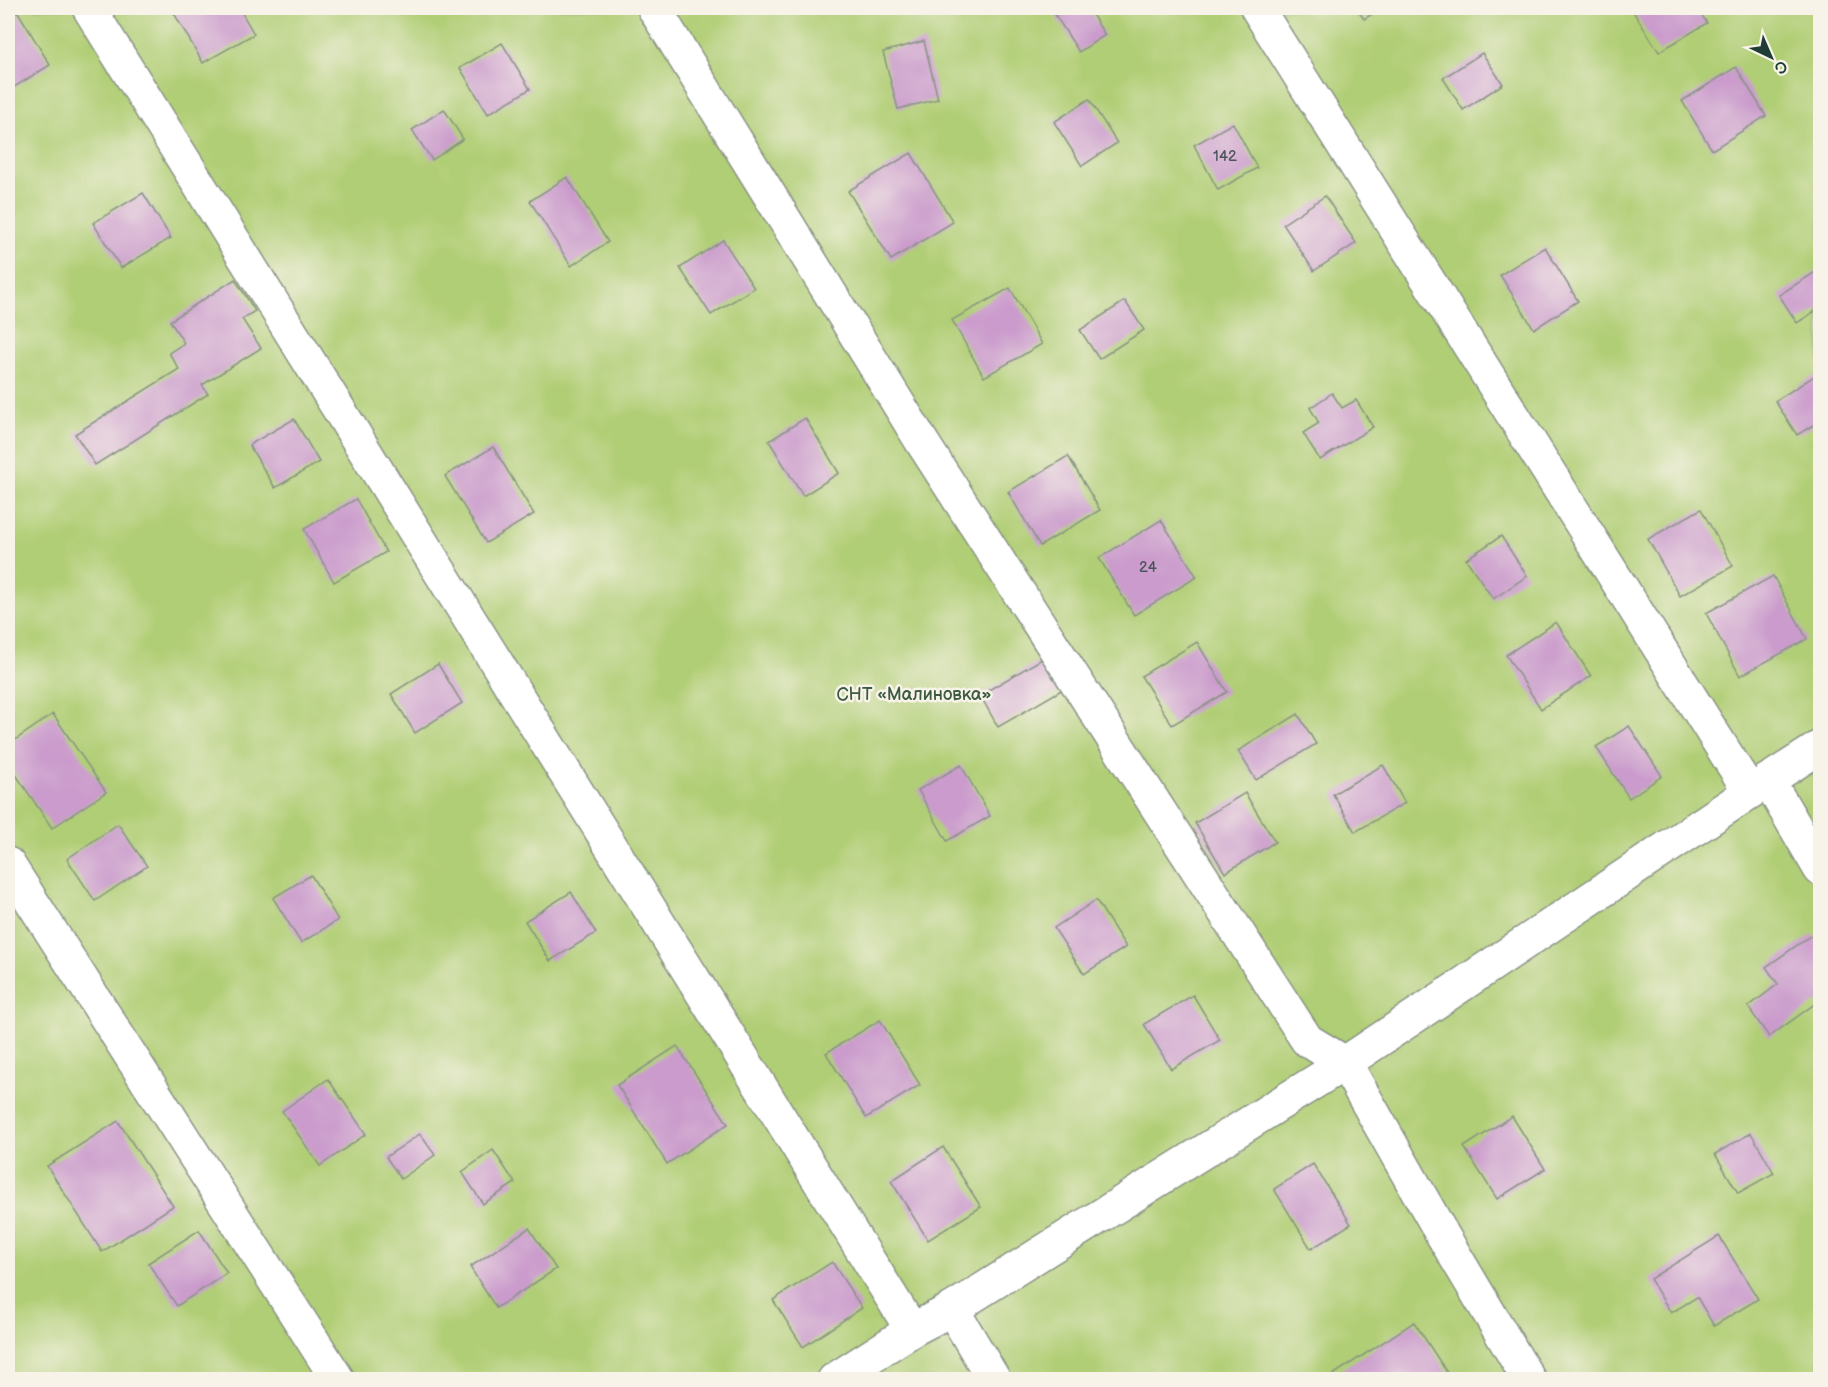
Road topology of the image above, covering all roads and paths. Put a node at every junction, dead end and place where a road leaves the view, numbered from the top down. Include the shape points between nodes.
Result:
1 (89, 8) edge
2 (654, 8) edge
3 (1257, 8) edge
4 (1821, 747) edge
5 (1759, 786) junction
6 (8, 864) edge
7 (1821, 869) edge
8 (1345, 1063) junction
9 (952, 1309) junction
10 (912, 1330) junction
11 (338, 1380) edge
12 (834, 1380) edge
13 (994, 1380) edge
14 (1529, 1380) edge

1 - 10 street
2 - 8 street via 922,442 1306,1040
3 - 5 street
4 - 5 street
5 - 7 street
5 - 8 street
6 - 11 street
8 - 9 street
8 - 14 street
9 - 10 street
9 - 13 street
10 - 12 street

